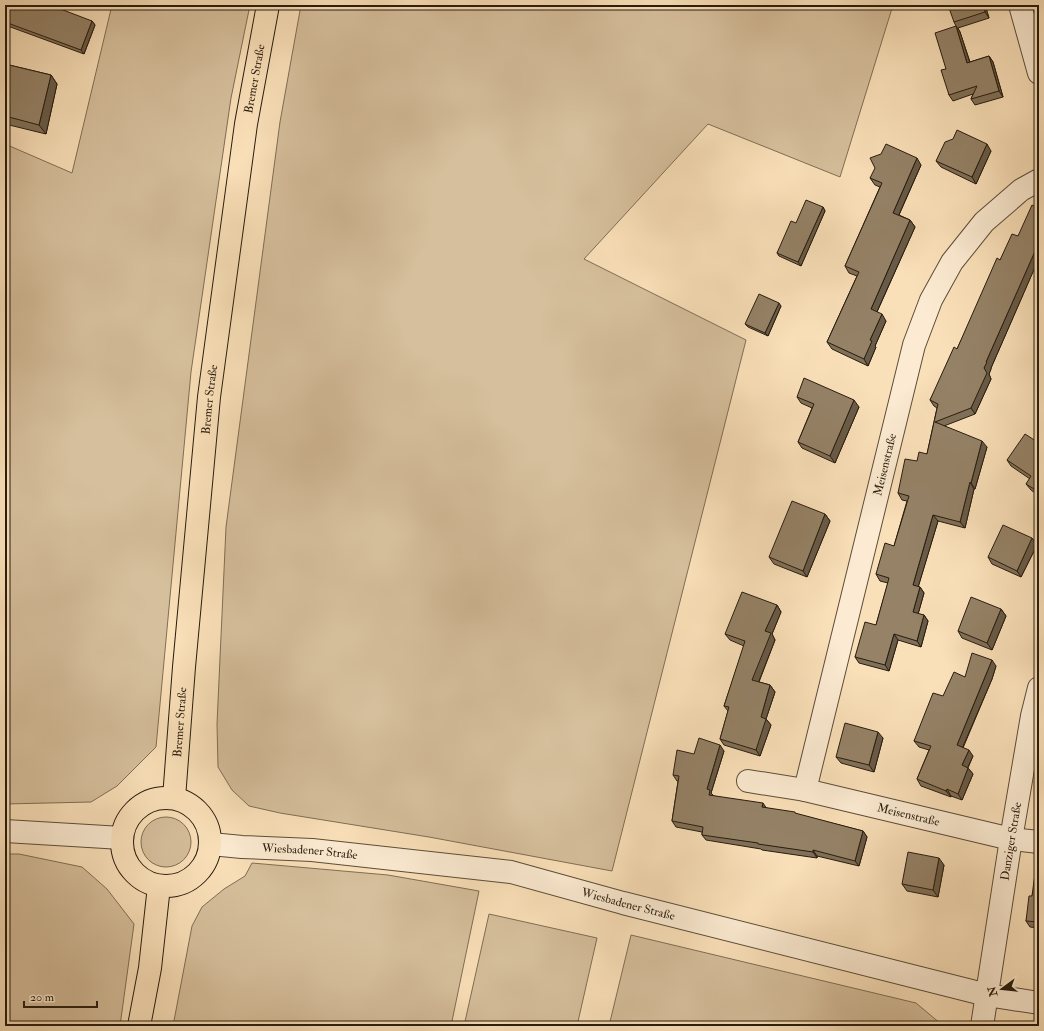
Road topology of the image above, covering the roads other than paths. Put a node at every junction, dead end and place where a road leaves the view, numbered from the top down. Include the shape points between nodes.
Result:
1 (268, 5) edge
2 (1020, 5) edge
3 (1039, 73) edge
4 (1039, 180) edge
5 (1039, 688) edge
6 (748, 782) dead end
7 (805, 790) junction
8 (174, 798) junction
9 (5, 831) edge
10 (122, 838) junction
11 (1011, 839) junction
12 (1039, 842) edge
13 (211, 844) junction
14 (159, 886) junction
15 (987, 996) junction
16 (1039, 1003) edge
17 (139, 1026) edge
18 (982, 1026) edge

1 - 8 main road, Bremer Straße via 246,124 209,397
2 - 3 street
4 - 7 street, Meisenstraße via 1021,190 984,222 952,262 931,300 914,345
5 - 11 street, Danziger Straße
6 - 7 street, Meisenstraße
7 - 11 street, Meisenstraße
8 - 10 main road via 161,798 139,807 130,815
8 - 13 main road via 194,807 202,815
9 - 10 street
10 - 14 main road via 122,851 127,864 146,882
11 - 12 street, Meisenstraße
11 - 15 street, Danziger Straße
13 - 14 main road via 204,865 190,880 170,886
13 - 15 street, Wiesbadener Straße via 312,850 511,872
14 - 17 main road via 150,968
15 - 16 street, Wiesbadener Straße
15 - 18 street, Danziger Straße

